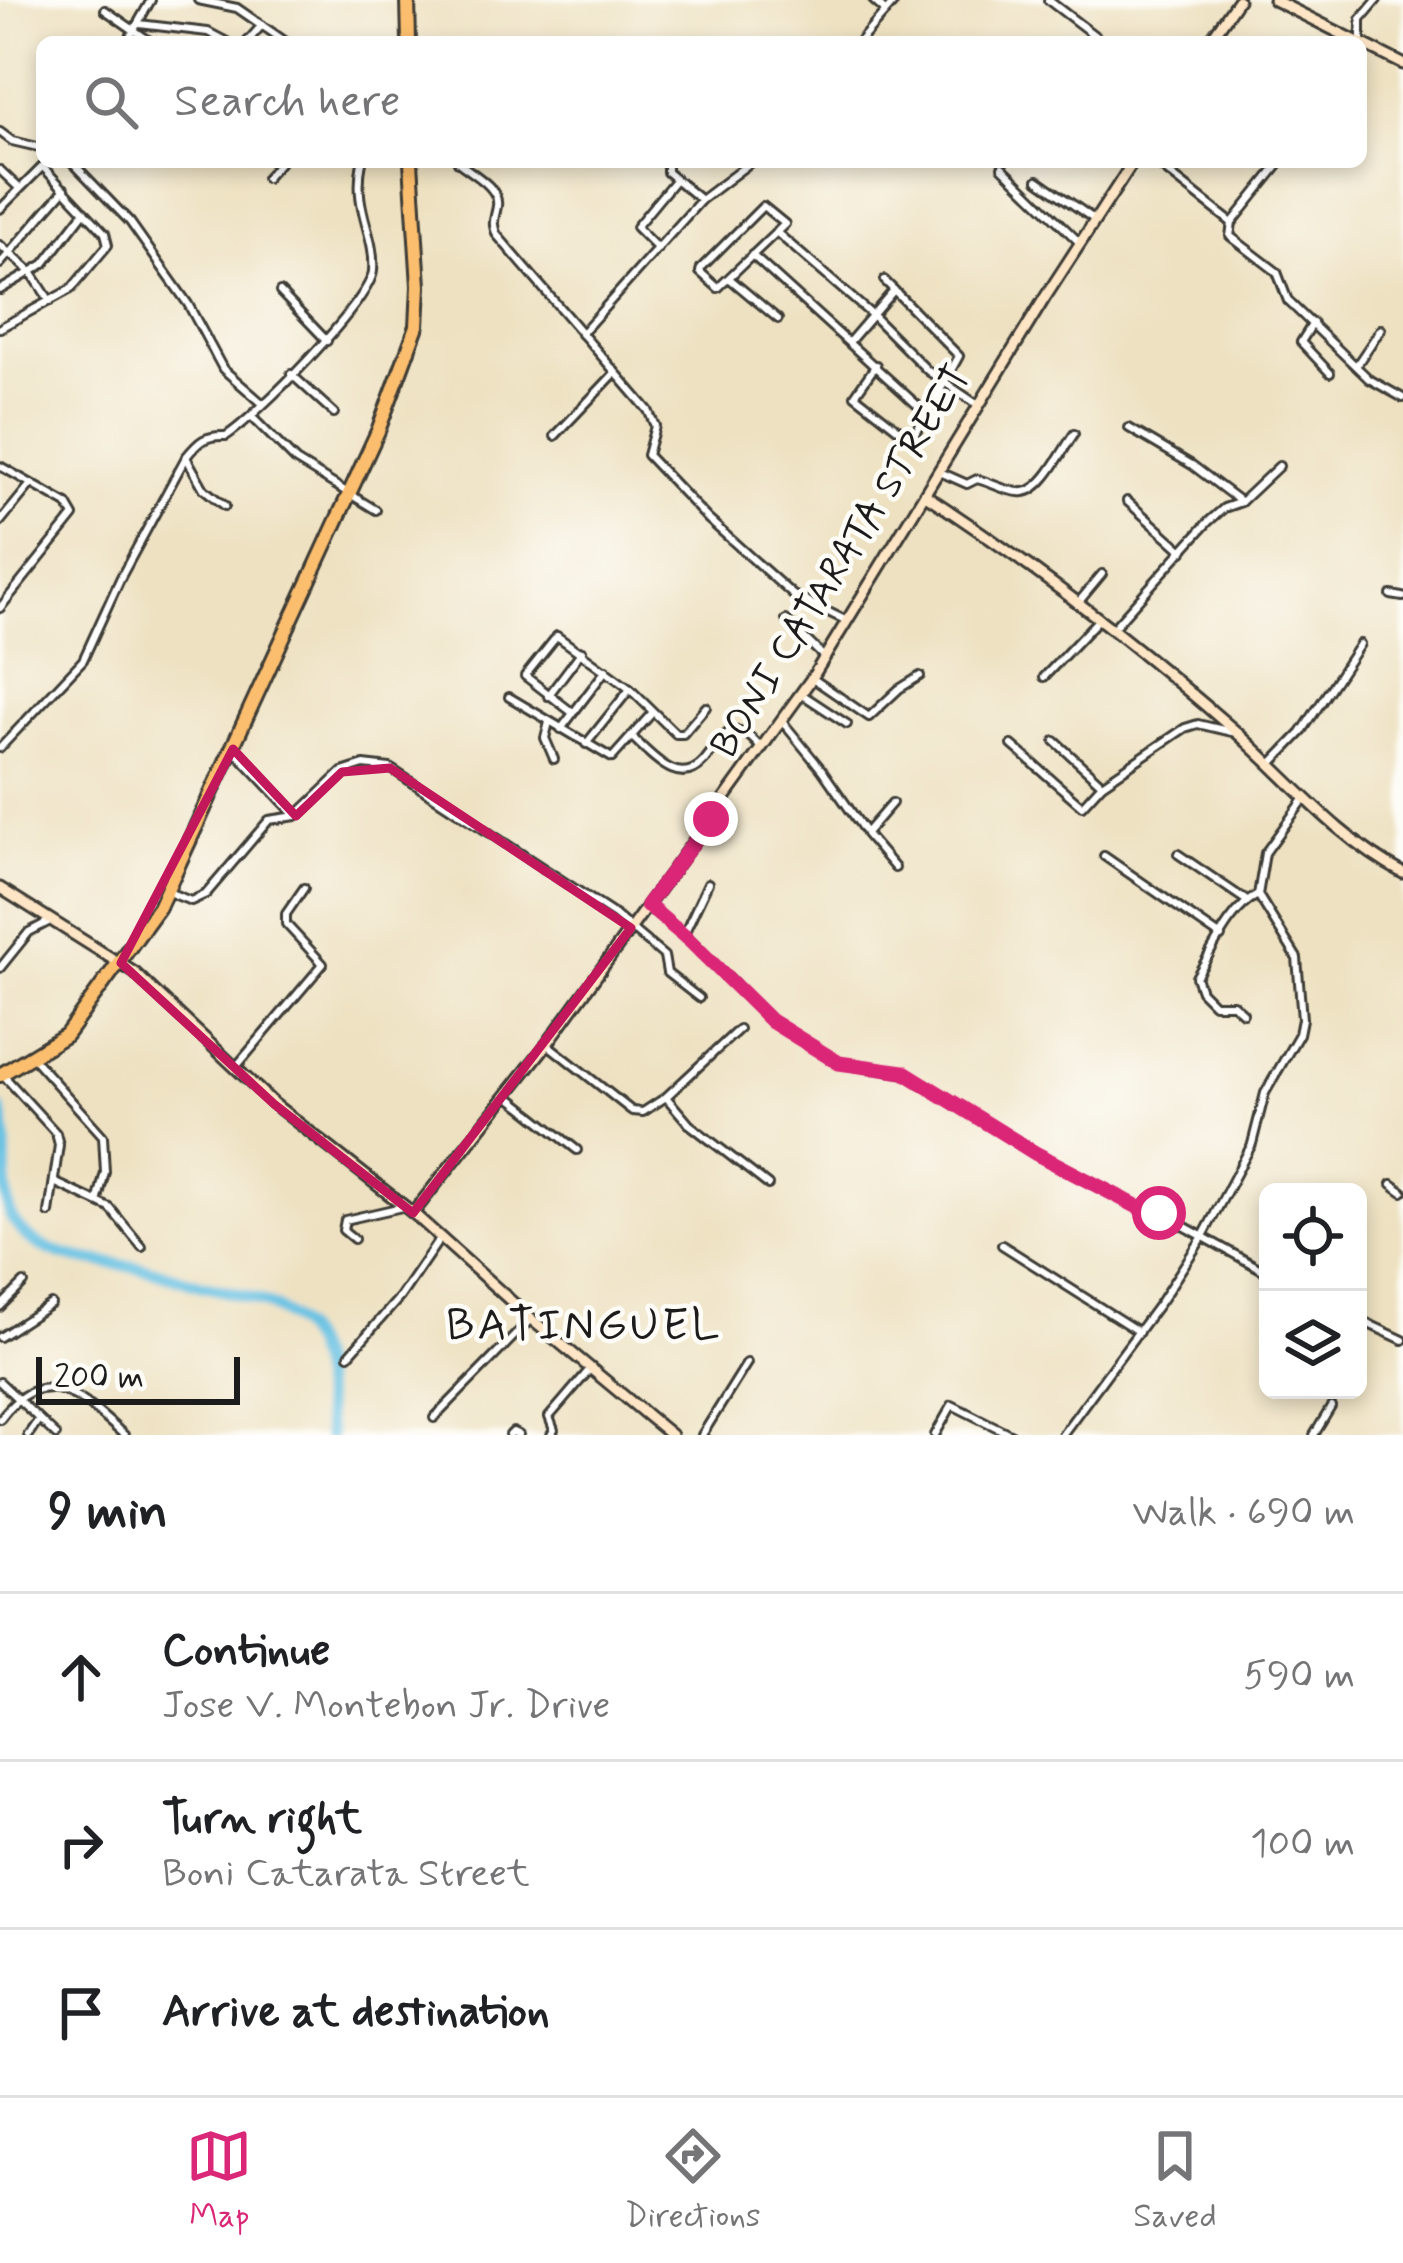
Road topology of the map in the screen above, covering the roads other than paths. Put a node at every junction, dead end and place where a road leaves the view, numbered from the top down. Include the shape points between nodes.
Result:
1 (151, 0) edge
2 (198, 0) edge
3 (408, 0) edge
4 (873, 0) edge
5 (896, 0) edge
6 (1048, 0) edge
7 (1238, 0) edge
8 (1274, 0) edge
9 (1377, 0) edge
10 (105, 10) dead end
11 (884, 10) junction
12 (262, 25) junction
13 (137, 27) junction
14 (131, 36) edge
15 (145, 36) edge
16 (215, 36) edge
17 (253, 36) edge
18 (278, 36) edge
19 (409, 36) edge
20 (864, 36) edge
21 (1095, 36) edge
22 (1214, 36) edge
23 (1347, 36) edge
24 (1361, 36) edge
25 (1367, 46) edge
26 (1403, 64) edge
27 (0, 132) edge
28 (36, 146) edge
29 (41, 168) edge
30 (48, 168) edge
31 (78, 168) edge
32 (275, 168) edge
33 (361, 168) edge
34 (411, 168) edge
35 (465, 168) edge
36 (667, 168) edge
37 (743, 168) edge
38 (1002, 168) edge
39 (1128, 168) edge
40 (1163, 168) edge
41 (1276, 168) edge
42 (0, 170) edge
43 (266, 178) dead end
44 (675, 180) junction
45 (1038, 180) dead end
46 (19, 188) junction
47 (64, 189) junction
48 (701, 200) junction
49 (0, 209) edge
50 (85, 211) junction
51 (1094, 220) junction
52 (1232, 223) junction
53 (776, 232) junction
54 (1080, 242) junction
55 (0, 245) edge
56 (658, 249) junction
57 (9, 253) junction
58 (752, 255) junction
59 (0, 264) edge
60 (31, 272) junction
61 (730, 279) junction
62 (884, 280) dead end
63 (0, 290) edge
64 (894, 290) junction
65 (280, 292) dead end
66 (50, 301) junction
67 (872, 315) junction
68 (778, 319) dead end
69 (1313, 323) junction
70 (0, 328) edge
71 (1381, 329) dead end
72 (581, 334) junction
73 (327, 340) junction
74 (850, 341) junction
75 (876, 365) junction
76 (1356, 366) junction
77 (1330, 373) dead end
78 (291, 374) junction
79 (614, 374) junction
80 (944, 385) junction
81 (1403, 398) edge
82 (262, 403) junction
83 (978, 405) junction
84 (334, 413) dead end
85 (927, 414) junction
86 (251, 416) junction
87 (1130, 428) dead end
88 (1074, 434) dead end
89 (555, 436) dead end
90 (186, 457) junction
91 (0, 466) edge
92 (1280, 466) dead end
93 (940, 472) junction
94 (32, 484) junction
95 (350, 493) junction
96 (927, 496) junction
97 (1127, 501) dead end
98 (1240, 502) junction
99 (225, 506) dead end
100 (376, 510) dead end
101 (0, 522) edge
102 (1184, 550) junction
103 (1102, 574) dead end
104 (1391, 595) dead end
105 (1403, 597) edge
106 (1077, 604) junction
107 (0, 608) edge
108 (786, 620) dead end
109 (1098, 620) junction
110 (848, 621) junction
111 (1111, 631) junction
112 (1360, 644) dead end
113 (582, 651) junction
114 (825, 658) junction
115 (606, 670) junction
116 (920, 676) dead end
117 (1044, 677) dead end
118 (812, 678) junction
119 (630, 689) junction
120 (800, 693) junction
121 (548, 696) junction
122 (509, 697) dead end
123 (706, 707) dead end
124 (653, 712) junction
125 (573, 713) junction
126 (781, 720) junction
127 (549, 722) junction
128 (847, 724) dead end
129 (561, 729) junction
130 (1238, 734) junction
131 (632, 738) junction
132 (1055, 741) dead end
133 (586, 744) junction
134 (1012, 746) dead end
135 (0, 748) edge
136 (761, 748) junction
137 (233, 749) junction
138 (554, 759) dead end
139 (1271, 764) junction
140 (1102, 784) junction
141 (1305, 798) junction
142 (892, 802) dead end
143 (296, 816) junction
144 (866, 833) junction
145 (1178, 854) dead end
146 (1104, 856) dead end
147 (895, 868) dead end
148 (1403, 873) edge
149 (709, 883) dead end
150 (0, 888) edge
151 (304, 888) dead end
152 (168, 892) junction
153 (1258, 896) junction
154 (1247, 901) junction
155 (647, 905) junction
156 (50, 921) junction
157 (632, 928) junction
158 (683, 935) junction
159 (1221, 938) junction
160 (121, 963) junction
161 (0, 968) edge
162 (699, 998) dead end
163 (1243, 1013) dead end
164 (739, 1029) dead end
165 (548, 1044) junction
166 (33, 1058) junction
167 (235, 1069) junction
168 (1, 1074) edge
169 (507, 1095) junction
170 (666, 1097) junction
171 (577, 1150) dead end
172 (54, 1182) junction
173 (1391, 1184) dead end
174 (768, 1186) dead end
175 (1403, 1192) edge
176 (98, 1199) junction
177 (410, 1210) junction
178 (49, 1213) dead end
179 (441, 1237) junction
180 (1202, 1238) junction
181 (354, 1239) dead end
182 (1002, 1245) dead end
183 (142, 1247) dead end
184 (1259, 1268) edge
185 (24, 1283) dead end
186 (51, 1304) dead end
187 (0, 1307) edge
188 (532, 1319) junction
189 (1367, 1323) edge
190 (1139, 1332) junction
191 (0, 1337) edge
192 (1403, 1340) edge
193 (349, 1355) dead end
194 (747, 1363) dead end
195 (591, 1368) junction
196 (0, 1382) edge
197 (16, 1397) junction
198 (1330, 1407) dead end
199 (434, 1418) dead end
200 (0, 1419) edge
201 (40, 1419) junction
202 (666, 1433) edge
203 (28, 1435) edge
204 (56, 1435) edge
205 (124, 1435) edge
206 (551, 1435) edge
207 (702, 1435) edge
208 (935, 1435) edge
209 (1012, 1435) edge
210 (1062, 1435) edge
211 (1314, 1435) edge

1 - 13 street
2 - 12 street via 230,5
3 - 19 highway
4 - 11 street
5 - 11 street
6 - 21 street
7 - 22 street
8 - 23 street
9 - 24 street via 1360,19
10 - 13 street
11 - 20 street
12 - 17 street
12 - 18 street
13 - 14 street
13 - 15 street
13 - 16 street
25 - 26 street
27 - 28 street
29 - 46 street
30 - 47 street
31 - 82 street via 130,222 223,369
32 - 43 street
33 - 73 street via 357,197 373,272
34 - 95 highway via 416,338
35 - 72 street via 495,193 497,235
36 - 44 street
37 - 48 street
38 - 54 street
39 - 51 street, BONI CATARATA STREET
40 - 52 street
41 - 52 street
42 - 46 street
44 - 48 street
44 - 56 street via 636,226
45 - 51 street
46 - 49 street
47 - 50 street
47 - 57 street
48 - 56 street
50 - 60 street
50 - 66 street via 108,245
51 - 54 street, BONI CATARATA STREET
52 - 69 street via 1233,239 1277,272 1285,296
53 - 58 street
53 - 61 street via 785,222 764,206 701,268 718,288
53 - 67 street
54 - 83 street, BONI CATARATA STREET
55 - 57 street
56 - 72 street
57 - 59 street
57 - 60 street
58 - 61 street
58 - 74 street
60 - 63 street
60 - 66 street
61 - 68 street
62 - 64 street
64 - 67 street
64 - 80 street via 957,352
65 - 73 street
66 - 70 street
67 - 74 street
67 - 80 street
69 - 76 street
69 - 77 street via 1301,342
71 - 76 street
72 - 79 street
73 - 78 street
74 - 75 street
75 - 85 street
75 - 85 street via 855,395 911,439
76 - 81 street
78 - 82 street
78 - 84 street
79 - 89 street
79 - 110 street via 655,426 647,455 794,596
80 - 83 street
80 - 85 street
82 - 86 street
83 - 93 street, BONI CATARATA STREET
86 - 90 street via 226,436 209,435
86 - 95 street via 296,461
87 - 98 street
88 - 93 street via 1030,491 977,479 967,484
90 - 99 street
90 - 135 street via 82,660
91 - 94 street
92 - 98 street
93 - 96 street, BONI CATARATA STREET
94 - 101 street
94 - 107 street via 67,504 72,521
95 - 100 street
95 - 137 highway
96 - 106 street
96 - 110 street, BONI CATARATA STREET
97 - 102 street
98 - 102 street
102 - 111 street
103 - 106 street
104 - 105 street
106 - 109 street
108 - 114 street
109 - 111 street
109 - 117 street
110 - 114 street, BONI CATARATA STREET
111 - 130 street
112 - 139 street
113 - 115 street
113 - 121 street
113 - 121 street via 557,636 526,674
114 - 118 street, BONI CATARATA STREET
115 - 119 street
115 - 125 street
116 - 118 street via 869,718
118 - 120 street, BONI CATARATA STREET
119 - 124 street
119 - 133 street
120 - 126 street, BONI CATARATA STREET
120 - 128 street
121 - 125 street
122 - 127 street
123 - 124 street via 679,735
124 - 131 street
125 - 129 street
126 - 136 street, BONI CATARATA STREET
126 - 144 street
127 - 129 street
127 - 138 street via 545,738
129 - 133 street
130 - 139 street
130 - 140 street via 1198,724
131 - 133 street via 612,758
131 - 136 street via 678,773 702,764 730,731 748,734
132 - 140 street
134 - 140 street via 1082,806
136 - 155 street, BONI CATARATA STREET
137 - 143 street
137 - 152 highway
139 - 141 street
141 - 148 street
141 - 153 street via 1265,853
142 - 144 street
143 - 152 street via 269,820 206,894 190,901
143 - 157 street via 342,772 390,768
144 - 147 street
145 - 154 street
146 - 159 street
149 - 158 street
150 - 156 street
151 - 167 street via 286,924 323,964
152 - 160 highway
153 - 154 street
153 - 180 street via 1297,958 1302,1019 1265,1093 1252,1144
154 - 159 street
155 - 157 street, BONI CATARATA STREET
155 - 158 street
156 - 160 street
156 - 161 street via 29,932
157 - 162 street
157 - 165 street, BONI CATARATA STREET
158 - 180 street via 771,1021 839,1063 904,1072 1035,1153
159 - 163 street via 1196,977 1214,1004
160 - 166 highway via 65,1035
160 - 167 street
164 - 170 street
165 - 169 street, BONI CATARATA STREET
165 - 170 street via 632,1111
166 - 168 highway
166 - 176 street via 104,1136
167 - 177 street
168 - 172 street via 56,1133
169 - 171 street
169 - 177 street, BONI CATARATA STREET
170 - 174 street
172 - 176 street
172 - 178 street
173 - 175 street
176 - 183 street
177 - 179 street
177 - 181 street via 345,1220
179 - 188 street
179 - 193 street
180 - 184 street
180 - 190 street
182 - 190 street
185 - 187 street
186 - 191 street
188 - 195 street
188 - 199 street
189 - 192 street
190 - 210 street
194 - 207 street
195 - 202 street
195 - 206 street via 549,1417
196 - 197 street
197 - 200 street
197 - 201 street
197 - 205 street via 67,1391
198 - 211 street
201 - 203 street
201 - 204 street
208 - 209 street via 952,1405

